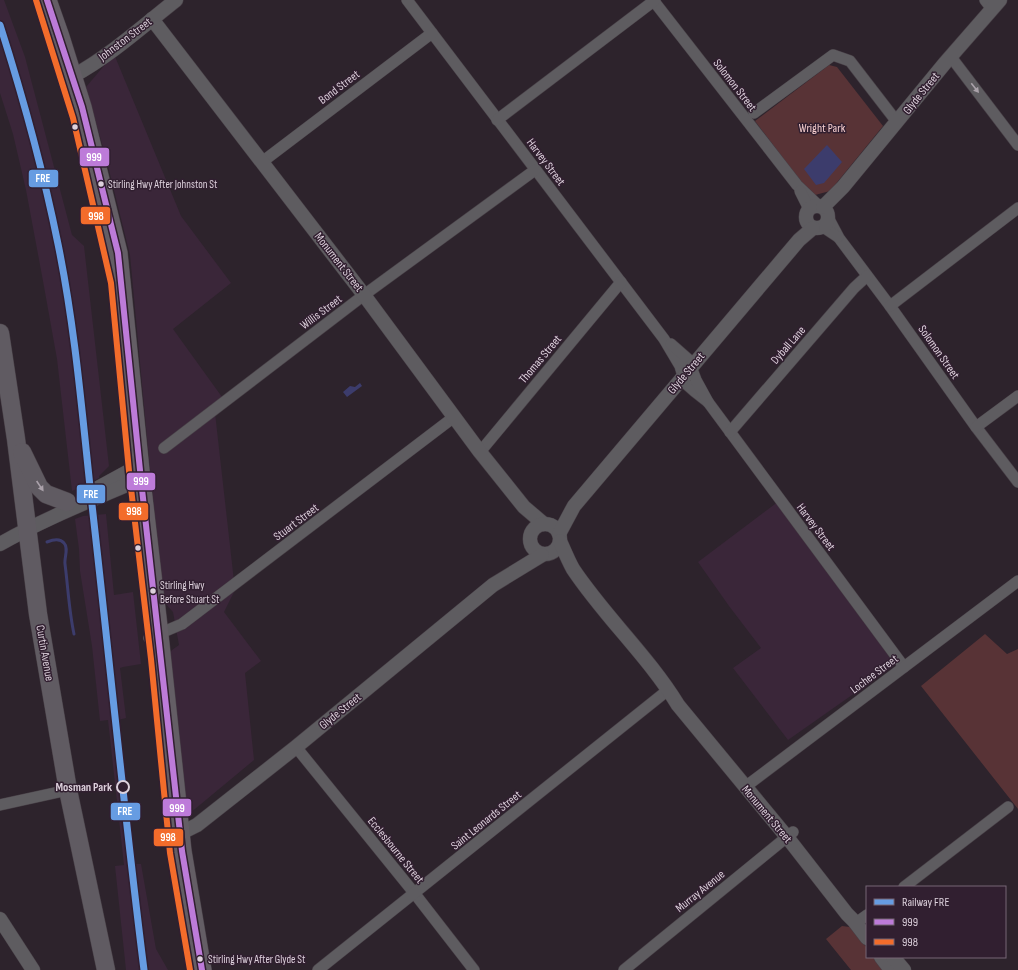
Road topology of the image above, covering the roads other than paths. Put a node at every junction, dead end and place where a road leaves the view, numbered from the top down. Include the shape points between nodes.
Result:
1 (36, 0) edge
2 (47, 0) edge
3 (176, 0) edge
4 (654, 0) edge
5 (412, 1) edge
6 (992, 3) edge
7 (152, 19) junction
8 (432, 33) junction
9 (951, 57) junction
10 (73, 76) junction
11 (754, 113) dead end
12 (497, 120) junction
13 (897, 122) junction
14 (1018, 145) edge
15 (262, 162) junction
16 (535, 170) junction
17 (1018, 208) edge
18 (819, 216) junction
19 (867, 276) junction
20 (621, 282) junction
21 (364, 295) junction
22 (890, 306) junction
23 (0, 333) edge
24 (687, 371) junction
25 (1018, 396) edge
26 (454, 417) junction
27 (976, 427) junction
28 (730, 432) junction
29 (16, 439) junction
30 (164, 448) dead end
31 (480, 452) junction
32 (135, 475) junction
33 (1018, 482) edge
34 (67, 502) junction
35 (524, 507) junction
36 (26, 525) junction
37 (532, 531) junction
38 (553, 531) junction
39 (0, 534) edge
40 (0, 544) edge
41 (542, 552) junction
42 (573, 568) junction
43 (1018, 581) edge
44 (154, 637) junction
45 (904, 667) junction
46 (668, 690) junction
47 (296, 747) junction
48 (748, 785) junction
49 (68, 790) junction
50 (0, 805) edge
51 (1008, 807) dead end
52 (174, 832) junction
53 (790, 834) junction
54 (905, 886) edge
55 (415, 894) junction
56 (0, 919) edge
57 (863, 921) edge
58 (866, 934) edge
59 (883, 958) edge
60 (894, 958) edge
61 (28, 968) edge
62 (106, 970) edge
63 (190, 970) edge
64 (202, 970) edge
65 (318, 970) edge
66 (474, 970) edge
67 (624, 970) edge
68 (891, 970) edge
69 (904, 970) edge

1 - 32 highway via 74,118 111,283
2 - 10 highway
3 - 7 street, Johnston Street
4 - 12 street
4 - 18 street, Solomon Street
5 - 8 street, Harvey Street
6 - 9 street, Glyde Street
7 - 10 street, Johnston Street
7 - 15 street, Monument Street
8 - 12 street, Harvey Street
8 - 15 street, Bond Street
9 - 13 street, Glyde Street
9 -> 14 street
10 - 32 highway via 118,253
11 - 13 street via 833,55 850,61
12 - 16 street, Harvey Street
13 - 18 street, Glyde Street
15 - 21 street, Monument Street
16 - 20 street, Harvey Street
16 - 21 street, Willis Street
17 - 22 street
18 - 19 street, Solomon Street
18 - 24 street, Glyde Street
19 - 22 street, Solomon Street
19 - 28 street, Dyball Lane
20 - 24 street, Harvey Street via 664,339 680,366
20 - 31 street, Thomas Street
21 - 26 street, Monument Street
21 - 30 street, Willis Street
22 - 27 street, Solomon Street
23 - 29 main road, Curtin Avenue
24 - 28 street, Harvey Street via 685,383 708,402
24 - 38 street, Glyde Street
25 - 27 street
26 - 31 street, Monument Street
26 - 44 street, Stuart Street via 182,624
27 - 33 street, Solomon Street
28 - 45 street, Harvey Street
29 -> 34 main road via 40,487 46,494
29 - 36 main road, Curtin Avenue
31 - 35 street, Monument Street
32 - 34 street
32 - 36 street via 72,508
32 - 44 highway
34 - 36 street
35 - 37 street, Monument Street
35 - 38 street, Monument Street
36 - 39 street
36 - 40 street
36 - 49 main road, Curtin Avenue via 38,614
37 - 38 street via 535,527
37 - 41 street via 530,536
38 - 41 street, Glyde Street via 558,546
38 - 42 street, Monument Street
41 - 42 street, Monument Street
41 - 47 street, Glyde Street via 493,585
42 - 46 street, Monument Street via 607,615
43 - 45 street, Lochee Street
44 - 52 highway
45 - 48 street, Lochee Street
46 - 48 street, Monument Street via 681,698
46 - 55 street, Saint Leonards Street
47 - 52 street, Glyde Street via 197,825
47 - 55 street, Ecclesbourne Street
48 - 53 street, Monument Street
49 - 50 street
49 - 62 main road, Curtin Avenue
51 - 54 street
52 - 63 highway via 170,853
52 - 64 highway via 187,881
53 - 57 street, Monument Street
53 - 67 street, Murray Avenue
55 - 65 street, Saint Leonards Street
55 - 66 street, Ecclesbourne Street
56 - 61 street
57 - 58 street, Monument Street
59 - 68 street
60 - 69 street

